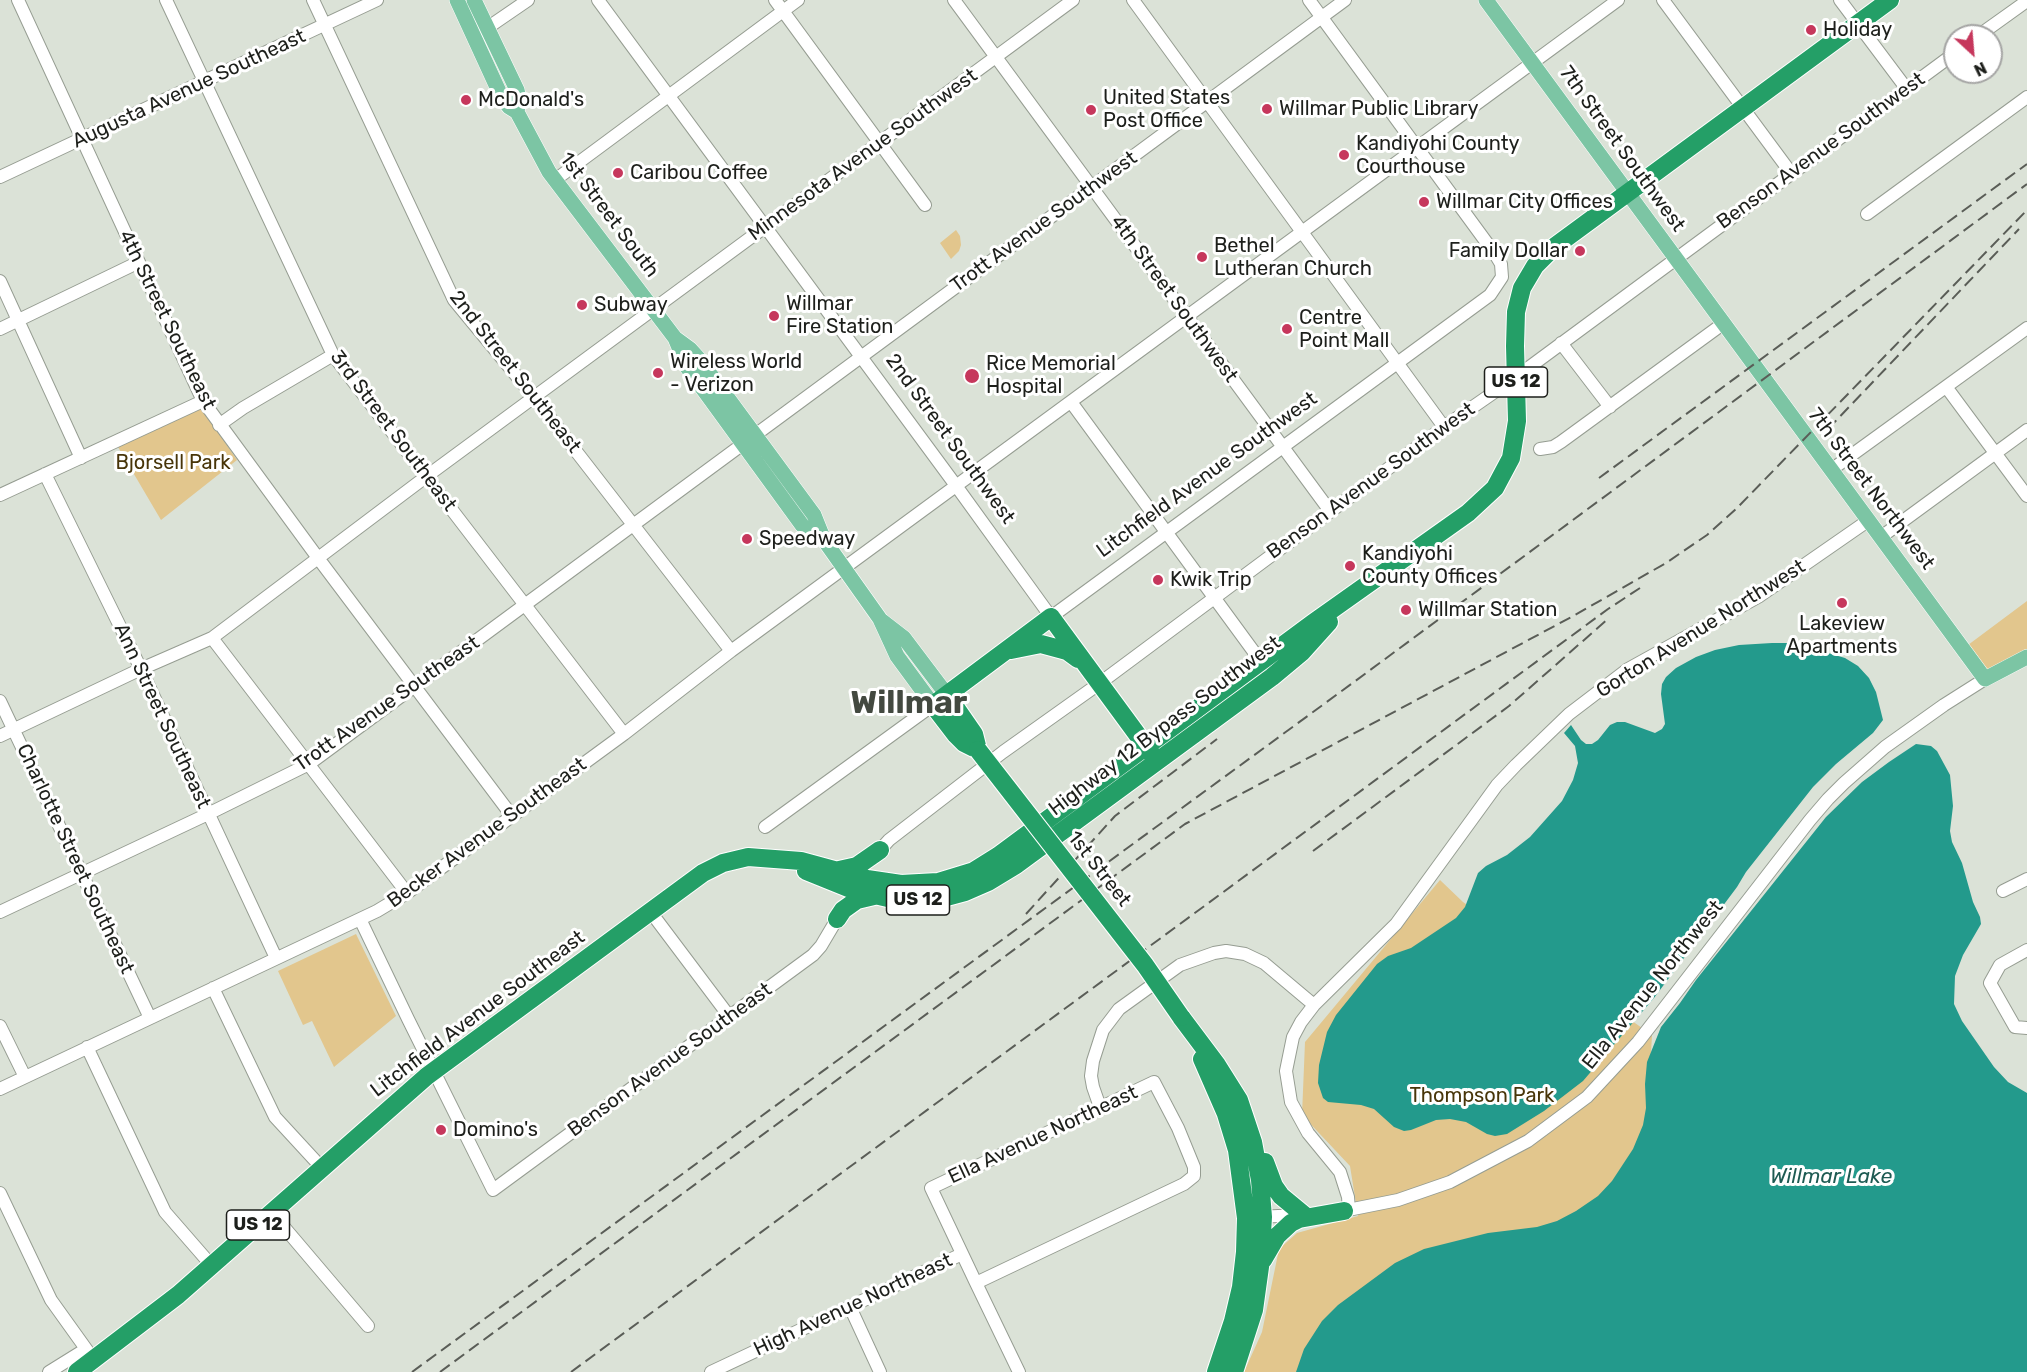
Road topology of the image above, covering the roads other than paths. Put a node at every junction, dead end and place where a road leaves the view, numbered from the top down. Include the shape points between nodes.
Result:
1 (18, 0) edge
2 (166, 0) edge
3 (313, 0) edge
4 (377, 0) edge
5 (457, 0) edge
6 (474, 0) edge
7 (528, 0) edge
8 (598, 0) edge
9 (775, 0) edge
10 (798, 0) edge
11 (954, 0) edge
12 (1073, 0) edge
13 (1133, 0) edge
14 (1309, 0) edge
15 (1345, 0) edge
16 (1486, 0) edge
17 (1618, 0) edge
18 (1663, 0) edge
19 (1840, 0) edge
20 (1890, 0) edge
21 (2023, 5) edge
22 (783, 11) junction
23 (1322, 17) junction
24 (1858, 24) junction
25 (1995, 24) edge
26 (324, 26) junction
27 (488, 28) junction
28 (474, 38) junction
29 (996, 57) junction
30 (1943, 62) edge
31 (1533, 63) junction
32 (203, 81) junction
33 (1906, 88) junction
34 (669, 96) junction
35 (2027, 97) edge
36 (1207, 101) junction
37 (1743, 108) junction
38 (517, 112) junction
39 (81, 139) junction
40 (879, 143) junction
41 (1417, 148) junction
42 (1791, 173) junction
43 (0, 177) edge
44 (555, 180) junction
45 (1091, 187) junction
46 (1628, 194) junction
47 (925, 204) dead end
48 (1866, 214) dead end
49 (765, 226) junction
50 (1303, 231) junction
51 (1675, 258) junction
52 (139, 262) junction
53 (0, 281) edge
54 (654, 310) junction
55 (1186, 317) junction
56 (18, 321) junction
57 (1724, 323) junction
58 (2027, 328) edge
59 (0, 329) edge
60 (675, 338) junction
61 (1562, 343) junction
62 (333, 355) junction
63 (861, 357) junction
64 (1399, 362) junction
65 (1516, 377) junction
66 (1947, 388) junction
67 (534, 397) junction
68 (203, 401) junction
69 (1071, 402) junction
70 (1610, 408) junction
71 (219, 425) junction
72 (1444, 427) junction
73 (2027, 430) edge
74 (755, 433) junction
75 (742, 443) junction
76 (1284, 447) junction
77 (1540, 449) dead end
78 (1995, 453) junction
79 (81, 458) junction
80 (1831, 470) junction
81 (45, 474) junction
82 (427, 476) junction
83 (957, 487) junction
84 (0, 495) edge
85 (2027, 496) edge
86 (1330, 511) junction
87 (1869, 520) junction
88 (633, 525) junction
89 (1167, 532) junction
90 (1881, 537) junction
91 (824, 540) junction
92 (318, 558) junction
93 (845, 569) junction
94 (1215, 597) junction
95 (525, 605) junction
96 (1051, 617) junction
97 (212, 638) junction
98 (731, 651) junction
99 (998, 655) junction
100 (2027, 657) edge
101 (141, 669) junction
102 (1267, 669) junction
103 (1096, 678) junction
104 (1985, 679) junction
105 (416, 686) junction
106 (940, 700) junction
107 (0, 701) edge
108 (14, 730) junction
109 (624, 734) junction
110 (0, 736) edge
111 (1151, 754) junction
112 (985, 756) junction
113 (309, 764) junction
114 (208, 814) junction
115 (512, 816) junction
116 (765, 827) dead end
117 (880, 850) junction
118 (773, 859) junction
119 (837, 870) junction
120 (82, 875) junction
121 (2027, 879) edge
122 (883, 890) junction
123 (2003, 891) dead end
124 (407, 893) junction
125 (650, 911) junction
126 (0, 912) edge
127 (360, 919) junction
128 (837, 919) joint
129 (2027, 950) edge
130 (276, 958) junction
131 (213, 988) junction
132 (1314, 1005) junction
133 (729, 1016) junction
134 (1181, 1017) junction
135 (150, 1018) junction
136 (0, 1026) edge
137 (2027, 1028) edge
138 (87, 1047) junction
139 (434, 1071) junction
140 (25, 1077) junction
141 (0, 1089) edge
142 (1239, 1100) junction
143 (1100, 1107) junction
144 (322, 1168) junction
145 (1194, 1176) joint
146 (0, 1193) edge
147 (1346, 1210) junction
148 (272, 1213) junction
149 (1304, 1215) junction
150 (1254, 1217) junction
151 (962, 1254) junction
152 (212, 1266) junction
153 (1260, 1267) junction
154 (976, 1283) junction
155 (850, 1307) junction
156 (368, 1326) dead end
157 (90, 1355) junction
158 (724, 1369) edge
159 (49, 1372) edge
160 (77, 1372) edge
161 (880, 1372) edge
162 (1019, 1372) edge
163 (1216, 1372) edge
164 (1234, 1372) edge

1 - 39 street, 4th Street Southeast
2 - 32 street, 3rd Street Southeast
3 - 26 street, 2nd Street Southeast
4 - 26 street, Augusta Avenue Southeast
5 - 28 main road, 1st Street South
6 - 27 main road, 1st Street South
7 - 27 street
8 - 34 street, 2nd Street Southwest
9 - 22 street
10 - 22 street
11 - 29 street, 4th Street Southwest
12 - 29 street, Minnesota Avenue Southwest
13 - 36 street
14 - 23 street
15 - 23 street, Trott Avenue Southwest
16 - 31 main road, 7th Street Southwest
17 - 31 street, Becker Avenue Southeast
18 - 37 street
19 - 24 street
20 - 24 highway, US 12
21 - 25 street
22 - 34 street
22 - 40 street
23 - 36 street, Trott Avenue Southwest
23 - 41 street
24 - 33 street
24 - 37 highway, US 12
26 - 32 street, Augusta Avenue Southeast
26 - 67 street, 2nd Street Southeast via 454,300
27 - 28 street
27 - 38 main road, 1st Street South via 517,90
28 - 38 main road, 1st Street South via 502,98
29 - 40 street, Minnesota Avenue Southwest
29 - 45 street, 4th Street Southwest
30 - 33 street, Benson Avenue Southwest
31 - 41 street, Becker Avenue Southeast
31 - 46 main road, 7th Street Southwest
32 - 39 street, Augusta Avenue Southeast
32 - 62 street, 3rd Street Southeast
33 - 42 street, Benson Avenue Southwest
34 - 44 street
34 - 49 street, 2nd Street Southwest
35 - 48 street
36 - 45 street, Trott Avenue Southwest
36 - 50 street
37 - 42 street
37 - 46 highway, US 12
38 - 44 main road, 1st Street South
39 - 43 street, Augusta Avenue Southeast
39 - 52 street, 4th Street Southeast
40 - 47 street
40 - 49 street, Minnesota Avenue Southwest
41 - 50 street, Becker Avenue Southeast
41 - 64 street, Litchfield Avenue Southwest via 1495,254 1502,277 1490,295
42 - 51 street, Benson Avenue Southwest
44 - 54 main road, 1st Street South
45 - 55 street, 4th Street Southwest
45 - 63 street, Trott Avenue Southwest
46 - 51 main road, 7th Street Southwest
46 - 65 highway, Highway 12 Bypass Southwest / US 12 via 1534,266 1518,301
49 - 54 street, Minnesota Avenue Southwest
49 - 63 street, 2nd Street Southwest
50 - 55 street, Becker Avenue Southeast
50 - 64 street
51 - 57 main road, 7th Street Southwest
51 - 61 street, Benson Avenue Southwest
52 - 56 street
52 - 68 street, 4th Street Southeast
53 - 56 street
54 - 60 main road, 1st Street South
54 - 67 street, Minnesota Avenue Southwest
55 - 69 street, Becker Avenue Southeast
55 - 76 street, 4th Street Southwest
56 - 59 street
56 - 79 street
57 - 70 street
57 - 80 main road, 7th Street Northwest
58 - 66 street
60 - 74 main road, 1st Street South via 699,359
60 - 75 main road, 1st Street South via 687,367
61 - 65 street, Benson Avenue Southwest
61 - 70 street
62 - 71 street
62 - 82 street, 3rd Street Southeast
63 - 74 street, Trott Avenue Southwest
63 - 83 street, 2nd Street Southwest
64 - 72 street
64 - 76 street, Litchfield Avenue Southwest
65 - 72 street, Benson Avenue Southwest
65 - 102 highway, Highway 12 Bypass Southwest / US 12 via 1514,447 1495,488 1468,513 1351,597
66 - 78 street
66 - 80 street
67 - 82 street, Minnesota Avenue Southwest
67 - 88 street, 2nd Street Southeast
68 - 71 street, 4th Street Southeast
68 - 79 street
69 - 83 street, Becker Avenue Southeast
69 - 89 street
70 - 77 street via 1553,447
71 - 92 street, 4th Street Southeast
72 - 86 street, Benson Avenue Southwest
73 - 78 street
74 - 75 street, Trott Avenue Southwest
74 - 91 main road, 1st Street South via 814,514
75 - 88 street, Trott Avenue Southeast
75 - 91 main road, 1st Street South via 802,525
76 - 86 street, 4th Street Southwest
76 - 89 street, Litchfield Avenue Southwest
78 - 85 street
78 - 90 street
79 - 81 street
80 - 87 main road, 7th Street Northwest
81 - 84 street
81 - 101 street, Ann Street Southeast
82 - 92 street, Minnesota Avenue Southwest
82 - 95 street, 3rd Street Southeast
83 - 93 street, Becker Avenue Southeast
83 - 96 street, 2nd Street Southwest
86 - 94 street, Benson Avenue Southwest
87 - 90 main road, 7th Street Northwest
87 - 132 street, Gorton Avenue Northwest via 1758,597 1628,669 1569,714 1497,785 1396,924
88 - 95 street, Trott Avenue Southeast
88 - 98 street, 2nd Street Southeast
89 - 94 street
89 - 96 street, Litchfield Avenue Southwest
90 - 104 main road, 7th Street Northwest
91 - 93 main road, 1st Street South
92 - 97 street, Minnesota Avenue Southwest
92 - 105 street, 4th Street Southeast
93 - 98 street, Becker Avenue Southeast
93 - 106 main road, 1st Street South via 880,619 897,656
94 - 102 street
94 - 103 street, Benson Avenue Southwest
95 - 105 street, Trott Avenue Southeast
95 - 109 street, 3rd Street Southeast
96 - 99 highway, Litchfield Avenue Southwest
96 - 103 highway, 2nd Street Southwest
97 - 101 street, Minnesota Avenue Southwest
97 - 113 street
98 - 109 street, Becker Avenue Southeast
99 - 103 highway via 1026,645 1048,645 1067,651
99 - 106 highway, Litchfield Avenue Southwest
100 - 104 main road, Ella Avenue Northwest
101 - 108 street, Minnesota Avenue Southwest
101 - 114 street, Ann Street Southeast
102 - 111 highway, Highway 12 Bypass Southwest / US 12
103 - 111 highway, 2nd Street Southwest
103 - 112 street, Benson Avenue Southwest
104 - 147 street, Ella Avenue Northwest via 1886,747 1828,799 1638,1042 1578,1105 1528,1141 1450,1182 1398,1200
105 - 113 street, Trott Avenue Southeast
105 - 115 street, 4th Street Southeast
106 - 112 highway, 1st Street via 956,735
106 - 116 street
107 - 108 street, Charlotte Street Southeast
108 - 110 street, Minnesota Avenue Southwest
108 - 120 street, Charlotte Street Southeast
109 - 115 street, Becker Avenue Southeast
111 - 122 highway, Highway 12 Bypass Southwest / US 12 via 1048,830 986,864 962,875
112 - 117 street
112 - 134 highway, 1st Street, bridge
113 - 114 street, Trott Avenue Southeast
113 - 124 street
114 - 120 street, Trott Avenue Southeast
114 - 130 street, Ann Street Southeast
115 - 124 street, Becker Avenue Southeast
117 - 119 highway via 857,866
117 - 122 highway via 876,871
118 - 119 highway, US 12
118 - 122 highway, US 12 via 833,883
118 - 125 highway, Litchfield Avenue Southeast / US 12 via 748,857 713,867
119 - 122 highway, US 12
120 - 126 street, Trott Avenue Southeast
120 - 135 street, Charlotte Street Southeast
121 - 123 street
122 - 128 highway via 857,900
124 - 127 street, Becker Avenue Southeast
125 - 133 street
125 - 139 highway, Litchfield Avenue Southeast / US 12
127 - 130 street, Becker Avenue Southeast
127 - 139 street
128 - 133 street, Benson Avenue Southeast via 813,955
129 - 137 street via 2000,965 1990,983 2016,1028
130 - 131 street, Becker Avenue Southeast
131 - 135 street, Becker Avenue Southeast
131 - 144 street via 276,1119
132 - 143 street via 1264,963 1245,954 1226,951 1180,964 1119,1009 1103,1030 1091,1076
132 - 147 street, Gorton Avenue Northwest via 1293,1037 1286,1071 1288,1086 1298,1117 1340,1172 1348,1197
133 - 139 street, Benson Avenue Southeast via 493,1190
134 - 142 highway
134 - 150 highway via 1226,1114
135 - 138 street, Becker Avenue Southeast
136 - 140 street
138 - 140 street, Becker Avenue Southeast
138 - 152 street via 165,1212
139 - 144 highway, Litchfield Avenue Southeast / US 12
140 - 141 street, Becker Avenue Southeast
142 - 149 highway via 1274,1186
142 - 150 highway via 1260,1180
143 - 145 street, Ella Avenue Northeast via 1154,1082 1178,1128
143 - 151 street, Ella Avenue Northeast via 931,1188
144 - 148 highway, Litchfield Avenue Southeast / US 12
145 - 154 street, High Avenue Northeast
146 - 157 street via 51,1300
147 - 149 street, Ella Avenue Northwest
147 - 153 highway via 1299,1219 1284,1228
148 - 152 highway, Litchfield Avenue Southeast / US 12
148 - 156 street
149 - 150 street, Ella Avenue Northwest
150 - 153 highway
150 - 163 highway via 1233,1321
151 - 154 street
151 - 155 street, High Avenue Northeast
152 - 157 highway, Litchfield Avenue Southeast / US 12 via 150,1318
153 - 164 highway via 1254,1310
154 - 162 street
155 - 158 street, High Avenue Northeast
155 - 161 street
157 - 159 street
157 - 160 highway, Litchfield Avenue Southeast / US 12

